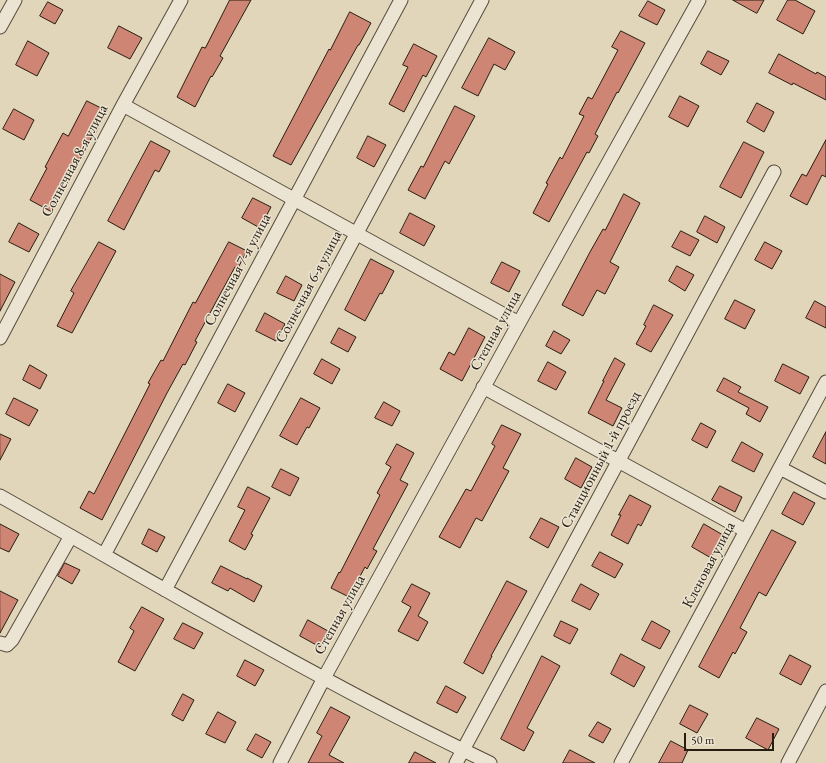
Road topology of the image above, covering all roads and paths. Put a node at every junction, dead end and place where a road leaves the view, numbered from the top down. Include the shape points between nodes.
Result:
1 (15, 0) edge
2 (180, 0) edge
3 (401, 0) edge
4 (482, 0) edge
5 (698, 0) edge
6 (0, 27) edge
7 (124, 105) junction
8 (774, 172) dead end
9 (294, 199) junction
10 (357, 233) junction
11 (519, 323) junction
12 (0, 338) edge
13 (826, 382) edge
14 (483, 387) junction
15 (619, 461) junction
16 (780, 468) junction
17 (826, 492) edge
18 (0, 496) edge
19 (746, 531) junction
20 (71, 536) junction
21 (104, 555) junction
22 (165, 590) junction
23 (0, 643) edge
24 (324, 678) junction
25 (826, 691) edge
26 (463, 750) junction
27 (280, 763) edge
28 (456, 763) edge
29 (490, 763) edge
30 (621, 763) edge
31 (788, 763) edge

1 - 6 street
2 - 7 street, Солнечная 8-я улица
3 - 9 street, Солнечная 7-я улица
4 - 10 street, Солнечная 6-я улица
5 - 11 street, Степная улица
7 - 9 street
7 - 12 street, Солнечная 8-я улица
8 - 15 street, Станционный 1-й проезд
9 - 10 street
9 - 21 street, Солнечная 7-я улица
10 - 11 street
10 - 22 street, Солнечная 6-я улица
11 - 14 street, Степная улица
13 - 16 street, Кленовая улица
14 - 15 street
14 - 24 street, Степная улица
15 - 19 street
15 - 26 street, Станционный 1-й проезд
16 - 17 street
16 - 19 street, Кленовая улица
18 - 20 street
19 - 30 street, Кленовая улица
20 - 21 street
20 - 23 street via 12,640 7,645
21 - 22 street
22 - 24 street
24 - 26 street
24 - 27 street, Степная улица
25 - 31 street
26 - 28 street, Станционный 1-й проезд
26 - 29 street

